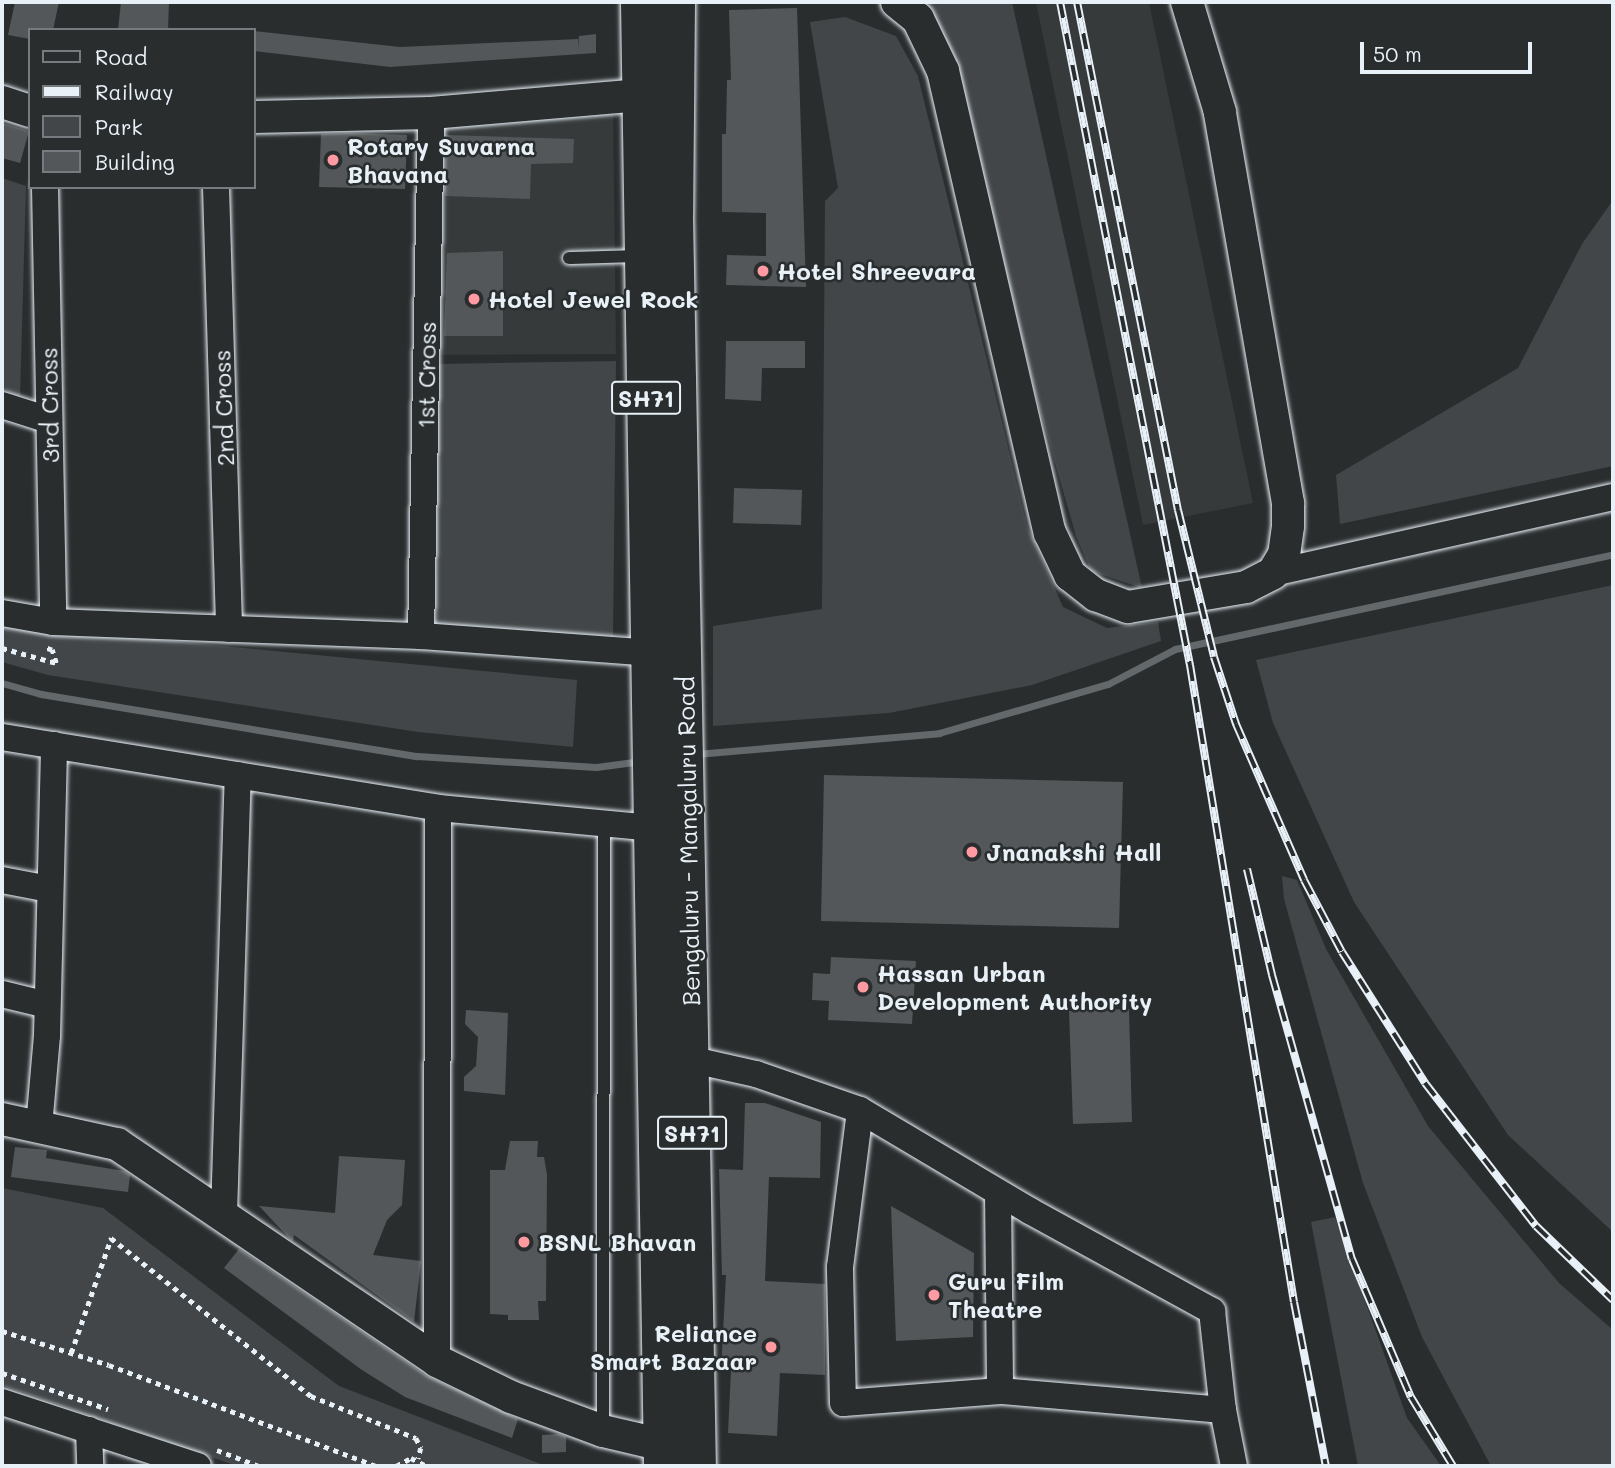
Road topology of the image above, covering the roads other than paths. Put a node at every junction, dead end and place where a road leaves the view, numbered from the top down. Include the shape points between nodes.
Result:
1 (897, 2) edge
2 (1187, 2) edge
3 (663, 3) edge
4 (658, 93) junction
5 (2, 102) edge
6 (28, 110) edge
7 (430, 113) junction
8 (256, 117) edge
9 (45, 189) edge
10 (216, 189) edge
11 (643, 256) junction
12 (569, 258) dead end
13 (2, 405) edge
14 (49, 420) junction
15 (1613, 497) edge
16 (1273, 573) junction
17 (2, 613) edge
18 (53, 622) junction
19 (229, 629) junction
20 (421, 636) junction
21 (650, 653) junction
22 (669, 698) junction
23 (2, 737) edge
24 (54, 745) junction
25 (238, 775) junction
26 (438, 808) junction
27 (671, 815) junction
28 (604, 823) junction
29 (2, 880) edge
30 (49, 889) junction
31 (2, 994) edge
32 (47, 1005) junction
33 (693, 1060) junction
34 (860, 1110) junction
35 (2, 1119) edge
36 (39, 1128) junction
37 (998, 1193) junction
38 (225, 1214) junction
39 (438, 1361) junction
40 (1000, 1391) junction
41 (2, 1402) edge
42 (1223, 1410) junction
43 (89, 1430) junction
44 (603, 1431) junction
45 (680, 1456) edge
46 (90, 1466) edge
47 (198, 1466) edge
48 (1234, 1466) edge

1 - 16 street via 918,19 943,71 1050,533 1070,575 1096,595 1128,607 1246,587
2 - 16 street via 1220,112 1288,503 1284,555
3 - 4 main road, SH71
4 - 7 street
4 - 11 main road, Bengaluru - Mangaluru Road / SH71
4 - 22 main road, Bengaluru - Mangaluru Road / SH71 via 674,215
5 - 6 street
7 - 8 street
7 - 20 street, 1st Cross
9 - 14 street, 3rd Cross
10 - 19 street, 2nd Cross
11 - 12 lane
11 - 21 main road, Bengaluru - Mangaluru Road / SH71
13 - 14 street
14 - 18 street, 3rd Cross
15 - 16 street
17 - 18 street
18 - 19 street
19 - 20 street
20 - 21 street
21 - 22 main road, Bengaluru - Mangaluru Road / SH71
22 - 27 main road, SH71
23 - 24 street
24 - 25 street
24 - 30 street
25 - 26 street
25 - 38 street
26 - 28 street
26 - 39 street
27 - 28 street
27 - 33 main road, Bengaluru - Mangaluru Road / SH71
27 - 45 main road, Bengaluru - Mangaluru Road / SH71
28 - 44 lane
29 - 30 street
30 - 32 street
31 - 32 street
32 - 36 street
33 - 34 street via 756,1074
33 - 45 main road, Bengaluru - Mangaluru Road / SH71
34 - 37 street
34 - 40 street via 840,1266 843,1403
35 - 36 street
36 - 38 street via 117,1144
37 - 40 street
37 - 42 street via 1212,1311
38 - 39 street
39 - 44 street via 511,1397
40 - 42 street
41 - 43 street
42 - 48 street
43 - 46 street
43 - 47 street
44 - 45 street

